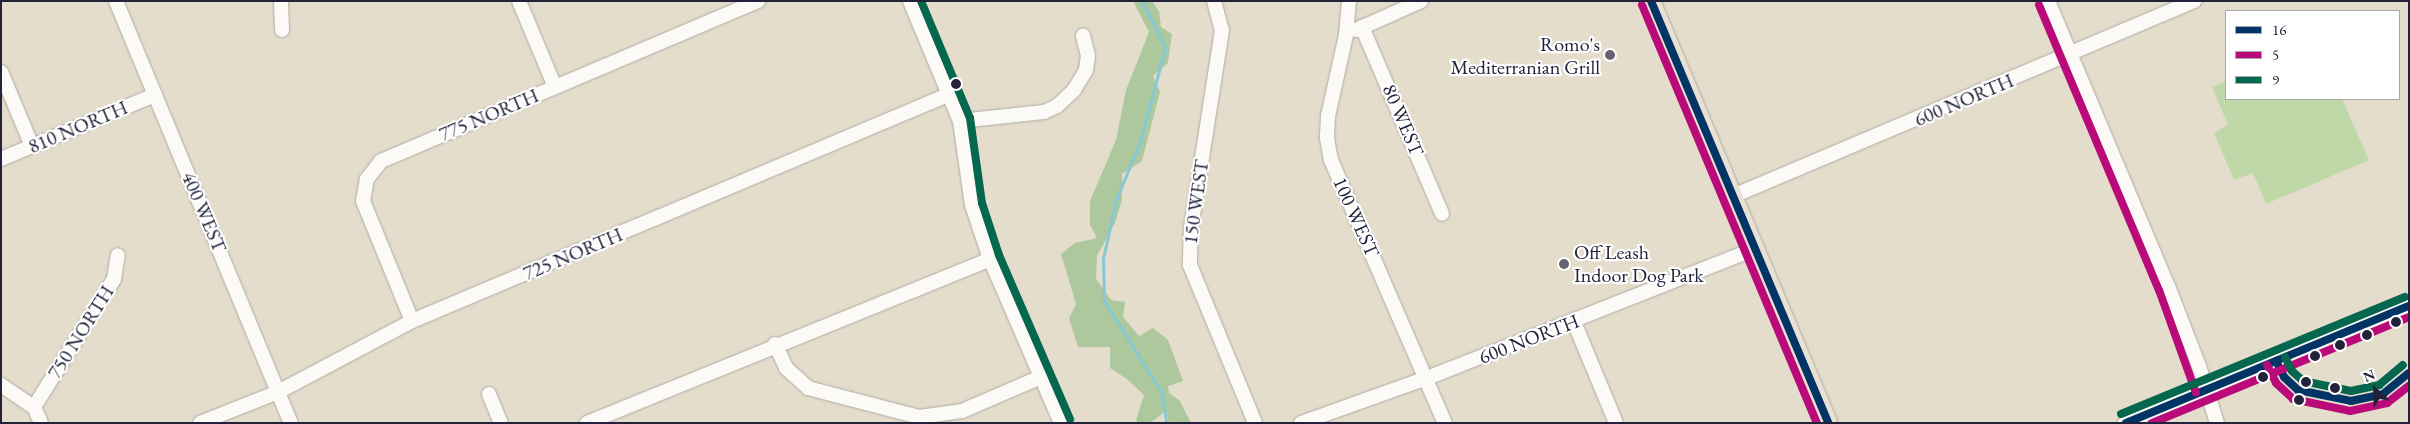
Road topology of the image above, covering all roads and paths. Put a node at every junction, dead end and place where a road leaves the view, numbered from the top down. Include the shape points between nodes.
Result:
1 (116, 1) edge
2 (281, 1) edge
3 (520, 1) edge
4 (758, 1) edge
5 (910, 1) edge
6 (1214, 1) edge
7 (1350, 1) edge
8 (1421, 1) edge
9 (1651, 1) edge
10 (2048, 1) edge
11 (2194, 1) edge
12 (1362, 27) junction
13 (282, 30) dead end
14 (1346, 35) junction
15 (1083, 36) dead end
16 (2070, 54) junction
17 (1, 72) edge
18 (555, 87) junction
19 (950, 94) junction
20 (155, 95) junction
21 (960, 121) junction
22 (32, 146) junction
23 (1, 159) edge
24 (1732, 196) junction
25 (1442, 214) dead end
26 (1754, 248) junction
27 (118, 254) dead end
28 (990, 259) junction
29 (2409, 306) edge
30 (412, 321) junction
31 (1574, 322) junction
32 (775, 344) junction
33 (1041, 377) junction
34 (1427, 378) junction
35 (1, 385) edge
36 (2206, 390) junction
37 (278, 392) junction
38 (489, 394) dead end
39 (34, 407) junction
40 (41, 423) edge
41 (200, 423) edge
42 (291, 423) edge
43 (501, 423) edge
44 (587, 423) edge
45 (1061, 423) edge
46 (1255, 423) edge
47 (1301, 423) edge
48 (1444, 423) edge
49 (1616, 423) edge
50 (1828, 423) edge
51 (2126, 423) edge
52 (2217, 423) edge

1 - 20 street, 400 WEST
2 - 13 street
3 - 18 street
4 - 18 street, 775 NORTH
5 - 19 street
6 - 46 street, 150 WEST via 1222,30 1189,242 1190,265
7 - 14 street, 100 WEST
8 - 12 street
9 - 24 main road
10 - 16 street
11 - 16 street, 600 NORTH
12 - 14 street
12 - 25 street, 80 WEST
14 - 34 street, 100 WEST via 1328,116 1326,138 1331,160
15 - 21 street via 1088,56 1086,70 1074,90 1057,106 1044,112
16 - 24 street, 600 NORTH
16 - 36 street via 2171,295
17 - 22 street
18 - 30 street, 775 NORTH via 381,161 367,179 363,201
19 - 21 street
19 - 30 street, 725 NORTH
20 - 22 street, 810 NORTH
20 - 37 street, 400 WEST
21 - 28 street via 972,205
22 - 23 street, 810 NORTH
24 - 26 main road
26 - 31 street, 600 NORTH
26 - 50 main road
27 - 39 street, 750 NORTH via 114,279
28 - 32 street
28 - 33 street
29 - 36 street
30 - 37 street, 725 NORTH
31 - 34 street, 600 NORTH
31 - 49 street
32 - 33 street via 786,368 808,388 919,418 962,411
32 - 44 street
33 - 45 street
34 - 47 street, 600 NORTH
34 - 48 street, 100 WEST
35 - 39 street
36 - 51 street
36 - 52 street
37 - 41 street, 725 NORTH
37 - 42 street, 400 WEST
38 - 43 street
39 - 40 street

